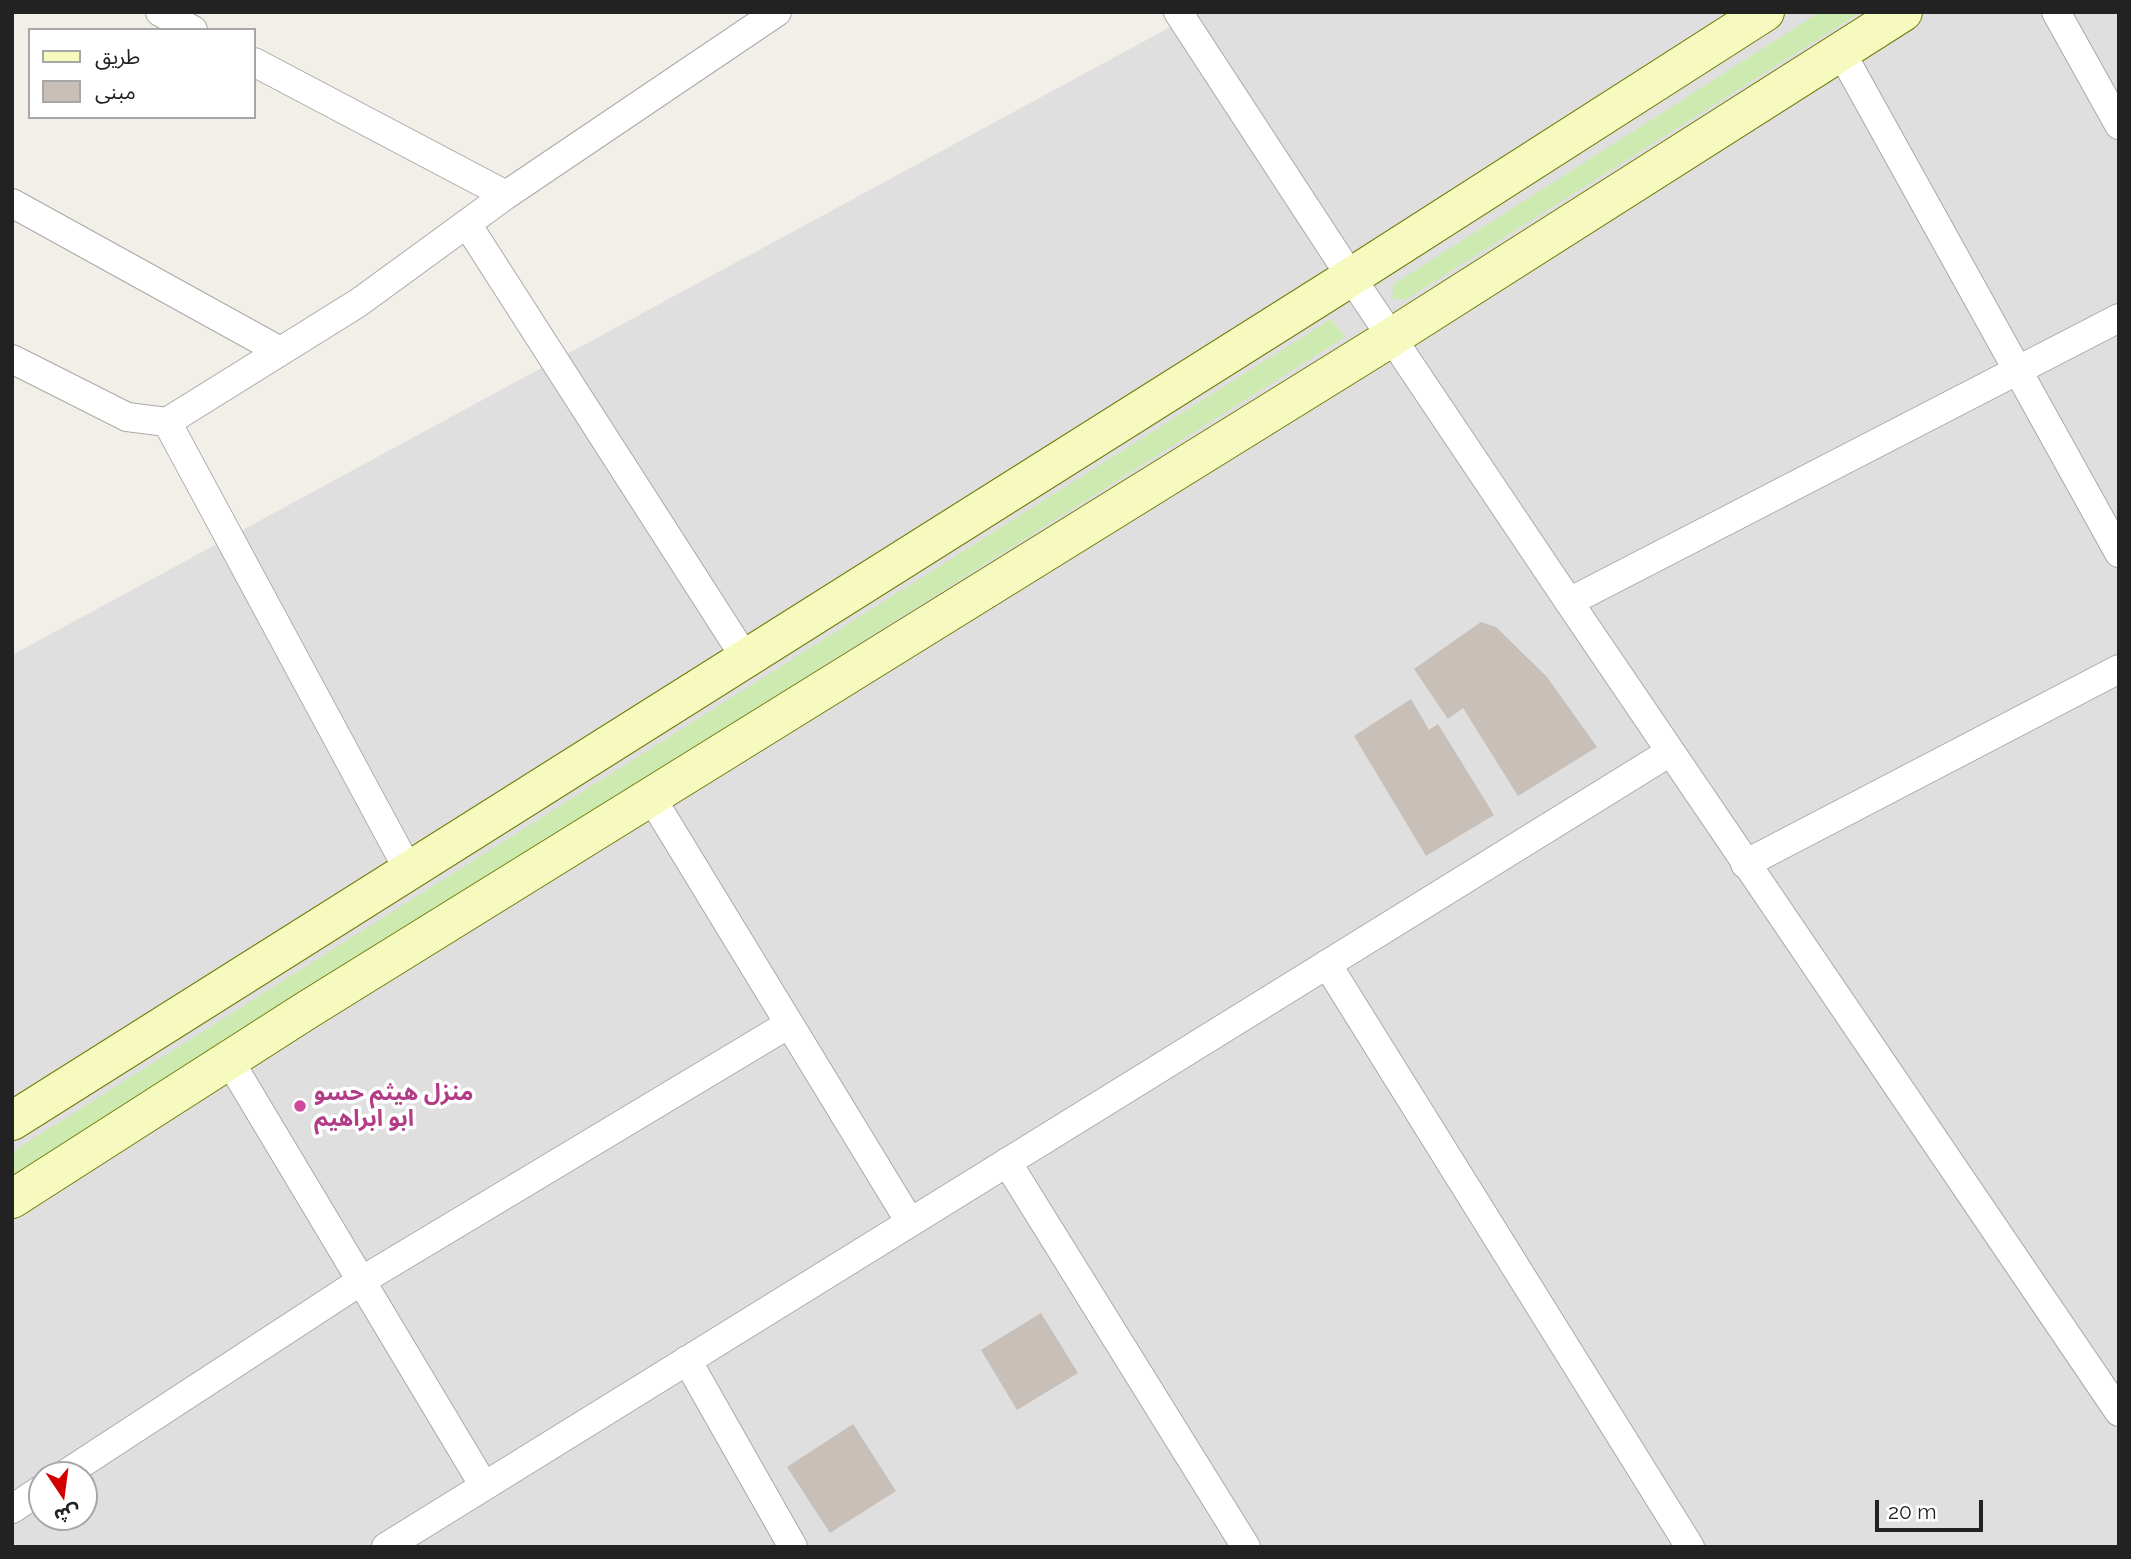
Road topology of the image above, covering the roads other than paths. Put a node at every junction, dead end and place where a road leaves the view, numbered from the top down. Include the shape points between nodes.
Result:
1 (160, 12) edge
2 (776, 12) edge
3 (1178, 12) edge
4 (1765, 12) edge
5 (1903, 12) edge
6 (2056, 12) edge
7 (189, 28) edge
8 (1841, 52) junction
9 (256, 63) edge
10 (2119, 125) edge
11 (506, 195) junction
12 (12, 203) edge
13 (467, 223) junction
14 (1351, 277) junction
15 (2119, 318) edge
16 (1392, 337) junction
17 (280, 351) junction
18 (12, 359) edge
19 (2017, 371) junction
20 (167, 422) junction
21 (2119, 553) edge
22 (1569, 602) junction
23 (747, 659) junction
24 (2119, 669) edge
25 (1670, 752) junction
26 (651, 797) junction
27 (1745, 864) junction
28 (409, 871) junction
29 (1327, 964) junction
30 (789, 1024) junction
31 (229, 1060) junction
32 (12, 1121) edge
33 (1007, 1162) junction
34 (12, 1199) edge
35 (910, 1222) junction
36 (361, 1281) junction
37 (687, 1360) junction
38 (2119, 1412) edge
39 (85, 1461) edge
40 (484, 1486) junction
41 (28, 1498) edge
42 (12, 1509) edge
43 (394, 1545) edge
44 (793, 1547) edge
45 (1246, 1547) edge
46 (1690, 1547) edge

1 - 7 street
2 - 11 street
3 - 14 street
4 - 14 main road
5 - 8 main road
6 - 10 street
8 - 16 main road
8 - 19 street
9 - 11 street
11 - 13 street
12 - 17 street
13 - 17 street via 358,303
13 - 23 street
14 - 16 street
14 - 23 main road
15 - 19 street
16 - 22 street
16 - 26 main road
17 - 20 street
18 - 20 street via 127,417
19 - 21 street
19 - 22 street
20 - 28 street
22 - 25 street
23 - 28 main road
24 - 27 street
25 - 27 street
25 - 29 street
26 - 30 street
26 - 31 main road
27 - 38 street
28 - 32 main road
29 - 33 street
29 - 46 street
30 - 35 street
30 - 36 street
31 - 34 main road
31 - 36 street
33 - 35 street
33 - 45 street
35 - 37 street
36 - 39 street
36 - 40 street
37 - 40 street
37 - 44 street
40 - 43 street
41 - 42 street

